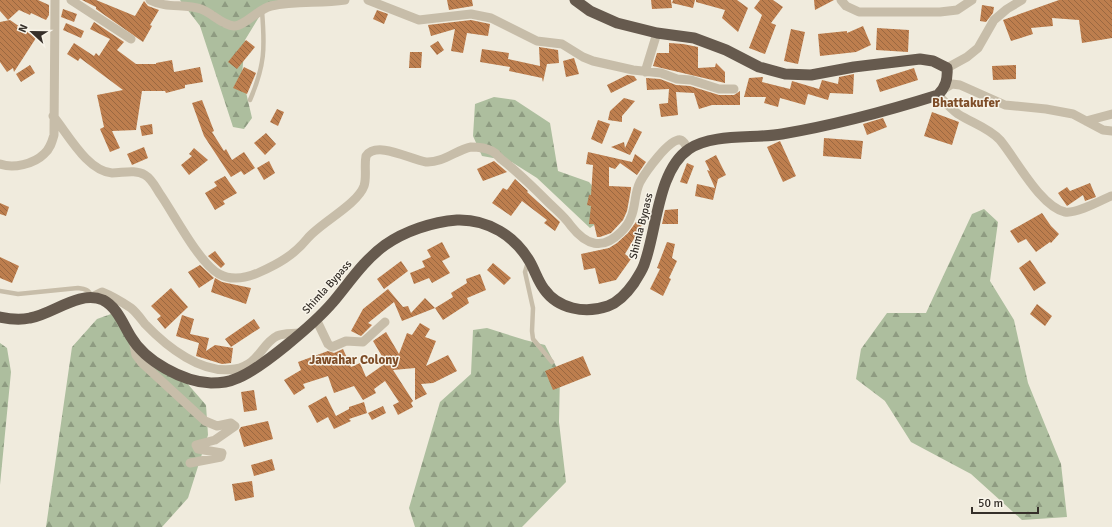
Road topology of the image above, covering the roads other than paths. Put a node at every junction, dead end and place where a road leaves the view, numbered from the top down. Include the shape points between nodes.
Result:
1 (55, 0) edge
2 (71, 0) edge
3 (150, 0) edge
4 (345, 0) edge
5 (368, 0) edge
6 (575, 0) edge
7 (841, 0) edge
8 (972, 0) edge
9 (1022, 0) edge
10 (262, 9) junction
11 (657, 33) junction
12 (131, 39) dead end
13 (947, 68) junction
14 (645, 72) junction
15 (734, 89) dead end
16 (941, 92) junction
17 (250, 100) dead end
18 (1112, 114) edge
19 (53, 116) junction
20 (1086, 121) junction
21 (1112, 132) edge
22 (688, 150) junction
23 (0, 164) edge
24 (1111, 196) dead end
25 (529, 260) junction
26 (0, 291) edge
27 (92, 296) junction
28 (0, 317) edge
29 (316, 319) junction
30 (385, 322) dead end
31 (299, 334) junction
32 (133, 340) junction
33 (552, 362) dead end
34 (190, 463) dead end

1 - 19 street
2 - 12 street
3 - 10 street via 168,6 202,9 232,26 239,25
4 - 10 street via 290,3
5 - 14 street via 420,20 471,14 491,18 537,41 556,42 594,61
6 - 11 highway via 590,11 617,23
7 - 8 street via 846,6 859,12 940,12 957,10
9 - 13 street via 994,20 978,48
10 - 17 lane via 262,68
11 - 13 highway via 694,38 726,50 759,67 785,74 810,75 920,59 933,61
11 - 14 street
13 - 16 highway via 948,76
14 - 15 street via 661,72 677,79 691,80 719,89
16 - 20 street via 952,84 960,85 1005,105 1053,110 1073,114
16 - 22 highway, Shimla Bypass via 887,111 781,134 704,140
16 - 24 street via 958,114 999,139 1035,187 1057,209 1067,212 1078,210
18 - 20 street
19 - 22 street via 95,168 113,173 136,172 145,175 170,207 199,253 219,274 230,278 254,275 286,259 318,228 352,202 364,187 366,156 372,151 392,151 425,162 437,161 471,148 493,151 515,168 586,241 605,244 614,239 631,219 640,183 669,145 681,140
19 - 23 street via 54,135 45,154 15,166
20 - 21 street
22 - 25 highway, Shimla Bypass via 675,161 665,182 644,266 628,293 612,305 593,311 567,307 554,300 544,289
25 - 29 highway, Shimla Bypass via 517,244 500,230 476,220 454,220 430,225 403,234 382,247
25 - 33 lane via 525,272 533,308 533,339
26 - 27 lane via 18,294 85,288
27 - 28 highway via 29,318
27 - 31 street via 102,292 114,297 131,308 146,326 184,357 194,363 226,370 246,365 258,357 271,340 279,335
27 - 32 highway, Shimla Bypass via 106,301 118,314
29 - 30 street via 328,344 332,346 346,341 363,342
29 - 31 highway, Shimla Bypass
31 - 32 highway, Shimla Bypass via 264,362 235,379 212,383 186,378 164,368 147,356
32 - 34 street via 136,355 142,363 205,421 218,426 231,423 235,426 215,440 196,445 198,449 220,452 221,457

